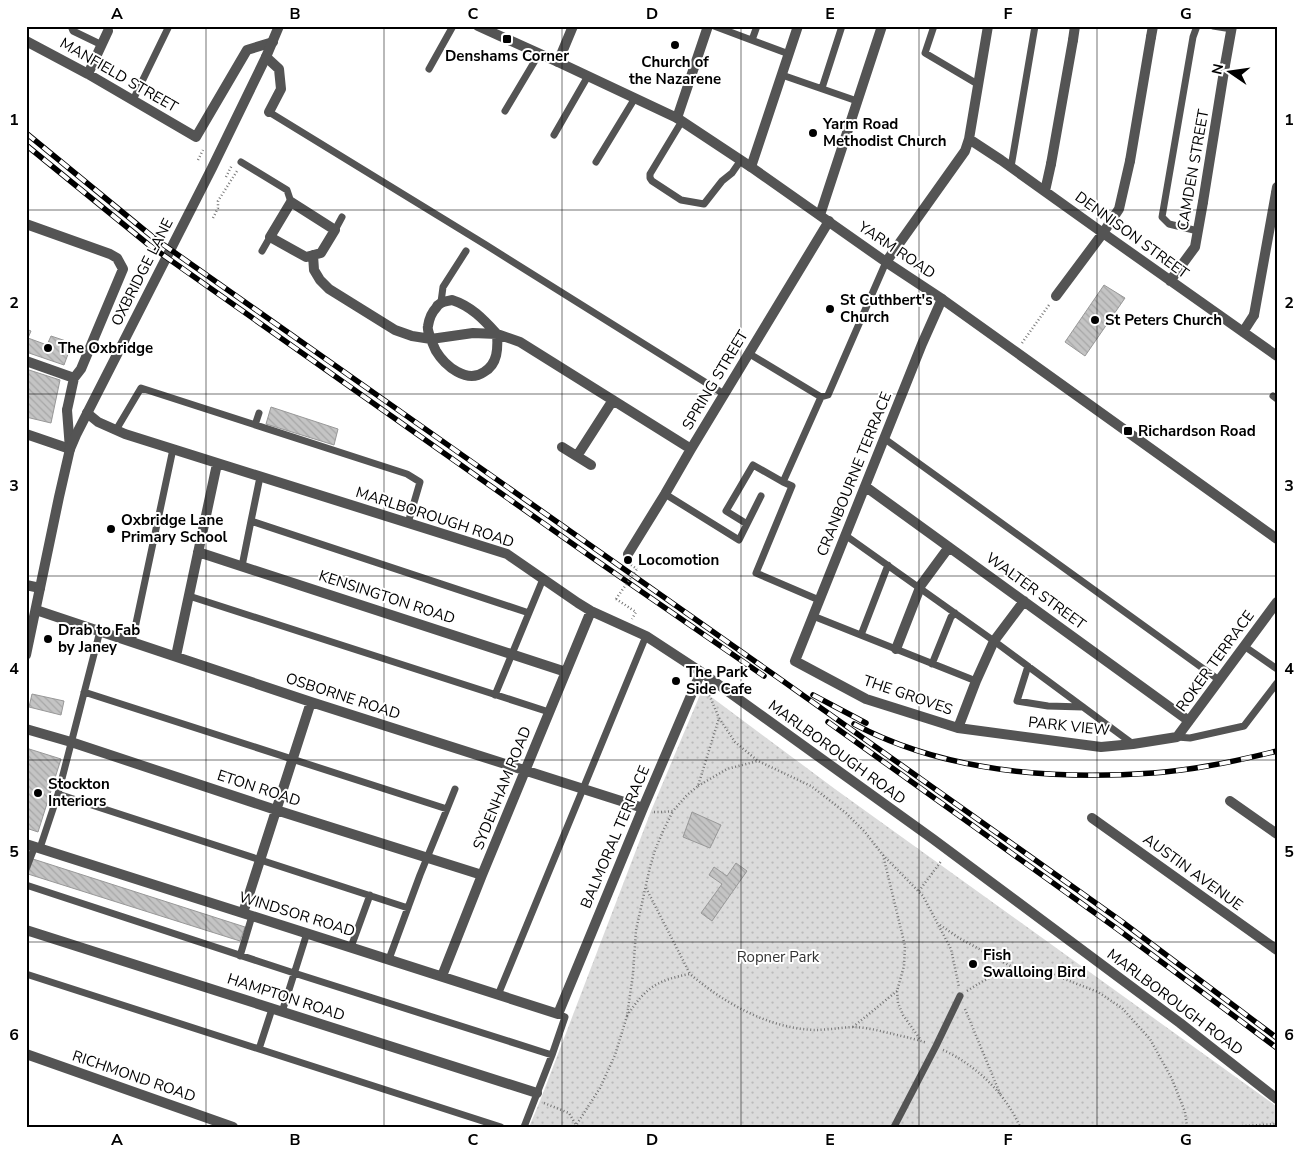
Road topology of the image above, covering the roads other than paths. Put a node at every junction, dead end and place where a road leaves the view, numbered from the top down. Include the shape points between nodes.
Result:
1 (71, 26) edge
2 (169, 26) edge
3 (279, 26) edge
4 (453, 26) edge
5 (478, 26) edge
6 (573, 26) edge
7 (708, 26) edge
8 (714, 26) edge
9 (757, 26) edge
10 (798, 26) edge
11 (842, 26) edge
12 (882, 26) edge
13 (934, 26) edge
14 (988, 26) edge
15 (1035, 26) edge
16 (1076, 26) edge
17 (1153, 26) edge
18 (1197, 26) edge
19 (1213, 26) edge
20 (1232, 28) edge
21 (110, 29) edge
22 (752, 40) junction
23 (26, 41) edge
24 (273, 42) junction
25 (102, 45) junction
26 (539, 54) junction
27 (789, 54) junction
28 (266, 57) junction
29 (558, 62) junction
30 (429, 69) dead end
31 (88, 74) junction
32 (782, 75) junction
33 (588, 76) junction
34 (979, 84) junction
35 (822, 88) junction
36 (635, 98) junction
37 (133, 100) junction
38 (857, 100) junction
39 (505, 111) dead end
40 (269, 112) joint
41 (679, 119) junction
42 (554, 135) dead end
43 (969, 139) junction
44 (741, 160) junction
45 (596, 162) dead end
46 (240, 165) road end
47 (751, 166) junction
48 (1012, 168) junction
49 (1276, 190) edge
50 (1045, 191) junction
51 (291, 202) junction
52 (820, 215) junction
53 (342, 217) dead end
54 (828, 221) junction
55 (26, 224) edge
56 (335, 230) junction
57 (1198, 231) junction
58 (1103, 234) junction
59 (270, 237) junction
60 (262, 251) dead end
61 (466, 251) dead end
62 (313, 255) junction
63 (886, 262) junction
64 (1170, 281) junction
65 (1056, 296) road end
66 (942, 299) junction
67 (441, 302) junction
68 (1243, 332) junction
69 (496, 334) junction
70 (431, 339) junction
71 (748, 353) junction
72 (1277, 356) edge
73 (26, 361) edge
74 (74, 378) junction
75 (724, 394) junction
76 (821, 397) junction
77 (613, 400) junction
78 (87, 413) junction
79 (259, 413) dead end
80 (255, 425) junction
81 (116, 430) junction
82 (26, 434) edge
83 (885, 439) junction
84 (562, 448) dead end
85 (70, 449) junction
86 (173, 449) junction
87 (691, 449) junction
88 (577, 456) junction
89 (217, 464) junction
90 (591, 465) dead end
91 (260, 476) junction
92 (783, 482) junction
93 (866, 486) junction
94 (665, 494) junction
95 (761, 496) dead end
96 (251, 521) junction
97 (408, 523) junction
98 (747, 524) junction
99 (845, 535) junction
100 (1277, 539) edge
101 (949, 547) junction
102 (198, 552) junction
103 (628, 554) dead end
104 (242, 566) junction
105 (888, 566) junction
106 (543, 579) junction
107 (26, 585) edge
108 (40, 588) junction
109 (920, 588) junction
110 (189, 596) junction
111 (819, 600) junction
112 (1024, 601) junction
113 (1277, 602) edge
114 (36, 610) junction
115 (592, 611) junction
116 (529, 612) junction
117 (955, 612) junction
118 (813, 616) junction
119 (100, 631) junction
120 (646, 636) junction
121 (861, 636) junction
122 (994, 641) junction
123 (132, 642) junction
124 (1244, 646) junction
125 (896, 649) junction
126 (512, 654) junction
127 (26, 655) edge
128 (176, 656) junction
129 (795, 661) joint
130 (932, 664) junction
131 (1028, 666) junction
132 (1277, 669) edge
133 (566, 672) junction
134 (702, 672) junction
135 (1218, 680) junction
136 (976, 681) junction
137 (1277, 683) edge
138 (84, 692) junction
139 (495, 695) junction
140 (311, 702) junction
141 (1083, 707) junction
142 (550, 712) junction
143 (1189, 721) junction
144 (958, 728) junction
145 (26, 729) edge
146 (1177, 737) junction
147 (71, 742) junction
148 (1133, 744) junction
149 (292, 758) junction
150 (526, 771) junction
151 (582, 788) junction
152 (456, 789) dead end
153 (58, 794) junction
154 (1230, 801) dead end
155 (643, 808) junction
156 (447, 809) junction
157 (276, 810) junction
158 (1092, 818) dead end
159 (1277, 834) edge
160 (34, 846) edge
161 (427, 858) junction
162 (260, 859) junction
163 (26, 869) edge
164 (482, 875) junction
165 (26, 885) edge
166 (370, 895) junction
167 (408, 908) junction
168 (247, 915) junction
169 (26, 930) edge
170 (307, 933) junction
171 (351, 947) junction
172 (1277, 950) edge
173 (240, 956) junction
174 (389, 959) junction
175 (26, 974) edge
176 (294, 974) junction
177 (442, 976) junction
178 (498, 995) junction
179 (960, 996) road end
180 (277, 1010) junction
181 (558, 1014) junction
182 (259, 1049) junction
183 (26, 1054) edge
184 (552, 1055) junction
185 (536, 1096) junction
186 (1277, 1099) edge
187 (233, 1127) edge
188 (501, 1127) edge
189 (524, 1127) edge
190 (894, 1127) edge

1 - 25 lane via 73,31
2 - 37 lane
3 - 24 street, OXBRIDGE LANE
4 - 30 lane
5 - 26 street, YARM ROAD
6 - 29 street
7 - 41 street
8 - 22 lane
9 - 22 lane
10 - 27 street
11 - 35 lane
12 - 38 street
13 - 34 lane via 925,53
14 - 34 street
15 - 48 lane
16 - 50 street
17 - 58 street via 1119,209
18 - 57 lane via 1162,217 1169,224
19 - 20 lane
20 - 57 street, CAMDEN STREET
21 - 25 street
22 - 27 lane
23 - 31 street, MANFIELD STREET
24 - 28 street, OXBRIDGE LANE
24 - 37 street, MANFIELD STREET via 247,50 196,137
25 - 31 street
26 - 29 street, YARM ROAD
26 - 39 lane
27 - 32 street
28 - 40 street via 279,69 282,89
28 - 78 street, OXBRIDGE LANE
29 - 33 street, YARM ROAD
31 - 37 street, MANFIELD STREET
32 - 35 lane
32 - 47 street
33 - 36 street, YARM ROAD
33 - 42 lane
34 - 43 street
35 - 38 lane
36 - 41 street, YARM ROAD
36 - 45 lane
38 - 52 street
40 - 75 lane
41 - 44 street, YARM ROAD
41 - 44 lane via 650,174 652,181 681,200 704,204
43 - 48 street, DENNISON STREET
43 - 63 street via 965,151
44 - 47 street, YARM ROAD
46 - 51 lane via 287,190
47 - 52 street, YARM ROAD
48 - 50 street, DENNISON STREET
49 - 68 street via 1254,315
50 - 58 street, DENNISON STREET
51 - 56 street
51 - 59 street
52 - 54 street, YARM ROAD
53 - 56 lane
54 - 63 street, YARM ROAD
54 - 71 street, SPRING STREET
55 - 74 street via 110,254 117,258 123,269 81,370
56 - 62 street via 321,253
57 - 64 street, CAMDEN STREET via 1195,247
58 - 64 street, DENNISON STREET
58 - 65 street
59 - 60 lane
59 - 62 street via 306,257
61 - 67 lane via 443,287
62 - 70 street via 314,270 329,289 395,330
63 - 66 street, YARM ROAD
63 - 76 lane via 828,395
64 - 68 street, DENNISON STREET
66 - 83 street, CRANBOURNE TERRACE
66 - 100 street, YARM ROAD
67 - 69 street via 452,300 462,303
67 - 70 street via 432,312 427,327
68 - 72 street, DENNISON STREET
69 - 70 street via 473,333
69 - 70 street via 498,349 490,368 475,376 467,376 449,366
69 - 77 street via 520,342
71 - 75 street, SPRING STREET
71 - 76 lane
73 - 74 street
74 - 85 street via 67,410
75 - 87 street, SPRING STREET
76 - 92 lane
77 - 87 street
77 - 88 street
78 - 81 street, MARLBOROUGH ROAD
78 - 85 street, OXBRIDGE LANE
79 - 80 lane
80 - 81 lane via 141,388
80 - 97 lane via 407,474 420,482
81 - 86 street, MARLBOROUGH ROAD
82 - 85 street
83 - 93 street, CRANBOURNE TERRACE
83 - 135 lane
84 - 88 street
85 - 108 street, OXBRIDGE LANE
86 - 89 street, MARLBOROUGH ROAD
86 - 123 lane
87 - 94 street, SPRING STREET
88 - 90 street
89 - 91 street, MARLBOROUGH ROAD
89 - 102 street
91 - 96 lane
91 - 97 street, MARLBOROUGH ROAD
92 - 98 lane via 753,465 726,511
92 - 111 lane via 792,486 756,573
93 - 99 street, CRANBOURNE TERRACE
93 - 101 street, WALTER STREET
94 - 98 lane via 739,540
94 - 103 street, SPRING STREET
95 - 98 lane
96 - 104 lane
96 - 116 lane
97 - 106 street, MARLBOROUGH ROAD via 507,554
99 - 105 lane
99 - 111 street, CRANBOURNE TERRACE
101 - 109 street
101 - 112 street, WALTER STREET
102 - 104 street, KENSINGTON ROAD
102 - 110 street
104 - 126 street, KENSINGTON ROAD
105 - 109 lane
105 - 121 lane
106 - 115 street, MARLBOROUGH ROAD
106 - 116 lane
107 - 108 street
108 - 114 street, OXBRIDGE LANE
109 - 117 lane
109 - 125 street
110 - 128 street
110 - 139 lane
111 - 118 street, CRANBOURNE TERRACE
112 - 122 street
112 - 143 street, WALTER STREET
113 - 124 street, ROKER TERRACE
114 - 119 street, OSBORNE ROAD
114 - 127 street, OXBRIDGE LANE
115 - 120 street, MARLBOROUGH ROAD
115 - 133 street, SYDENHAM ROAD
116 - 126 lane
117 - 122 lane
117 - 130 lane
118 - 121 lane
118 - 129 street, CRANBOURNE TERRACE
119 - 123 street, OSBORNE ROAD
119 - 138 lane
120 - 134 street, MARLBOROUGH ROAD
120 - 151 lane
121 - 125 lane
122 - 131 lane
122 - 136 street
123 - 128 street, OSBORNE ROAD
124 - 132 lane
124 - 135 street, ROKER TERRACE
125 - 130 lane
126 - 133 street, KENSINGTON ROAD
126 - 139 lane
128 - 140 street, OSBORNE ROAD
129 - 144 street, THE GROVES via 866,699
130 - 136 lane
131 - 141 lane
131 - 141 lane via 1016,701
133 - 142 street, SYDENHAM ROAD
134 - 155 street, BALMORAL TERRACE
134 - 186 street, MARLBOROUGH ROAD via 933,839
135 - 143 street, ROKER TERRACE
136 - 144 street
137 - 146 lane via 1244,726 1190,738
138 - 147 lane
138 - 149 lane
139 - 142 lane
140 - 149 street
140 - 150 street, OSBORNE ROAD
141 - 148 lane
142 - 150 street, SYDENHAM ROAD
143 - 146 street, ROKER TERRACE
144 - 148 street, PARK VIEW via 1101,747
145 - 147 street, ETON ROAD
146 - 148 street, PARK VIEW
147 - 153 lane
147 - 157 street, ETON ROAD
149 - 156 lane
149 - 157 street
150 - 151 street, OSBORNE ROAD
150 - 164 street, SYDENHAM ROAD
151 - 155 street, OSBORNE ROAD
151 - 178 lane
152 - 156 lane
153 - 160 lane
153 - 162 lane
154 - 159 street
155 - 181 street, BALMORAL TERRACE
156 - 161 lane
157 - 161 street, ETON ROAD
157 - 162 street
158 - 172 street, AUSTIN AVENUE
160 - 163 lane
160 - 168 street, WINDSOR ROAD
161 - 164 street, ETON ROAD
161 - 167 lane
162 - 166 lane
162 - 168 street
164 - 177 street, SYDENHAM ROAD
165 - 173 lane
166 - 167 lane
166 - 171 lane
167 - 174 lane
168 - 170 street, WINDSOR ROAD
168 - 173 lane
169 - 180 street, HAMPTON ROAD
170 - 171 street, WINDSOR ROAD
170 - 176 lane
171 - 174 street, WINDSOR ROAD
173 - 176 lane
174 - 177 street, WINDSOR ROAD
175 - 182 lane
176 - 180 lane
176 - 184 lane
177 - 178 street, WINDSOR ROAD
178 - 181 street, WINDSOR ROAD
179 - 190 lane
180 - 182 lane
180 - 185 street, HAMPTON ROAD
181 - 184 lane via 565,1017
182 - 188 lane
183 - 187 street, RICHMOND ROAD
184 - 185 lane
185 - 189 lane

